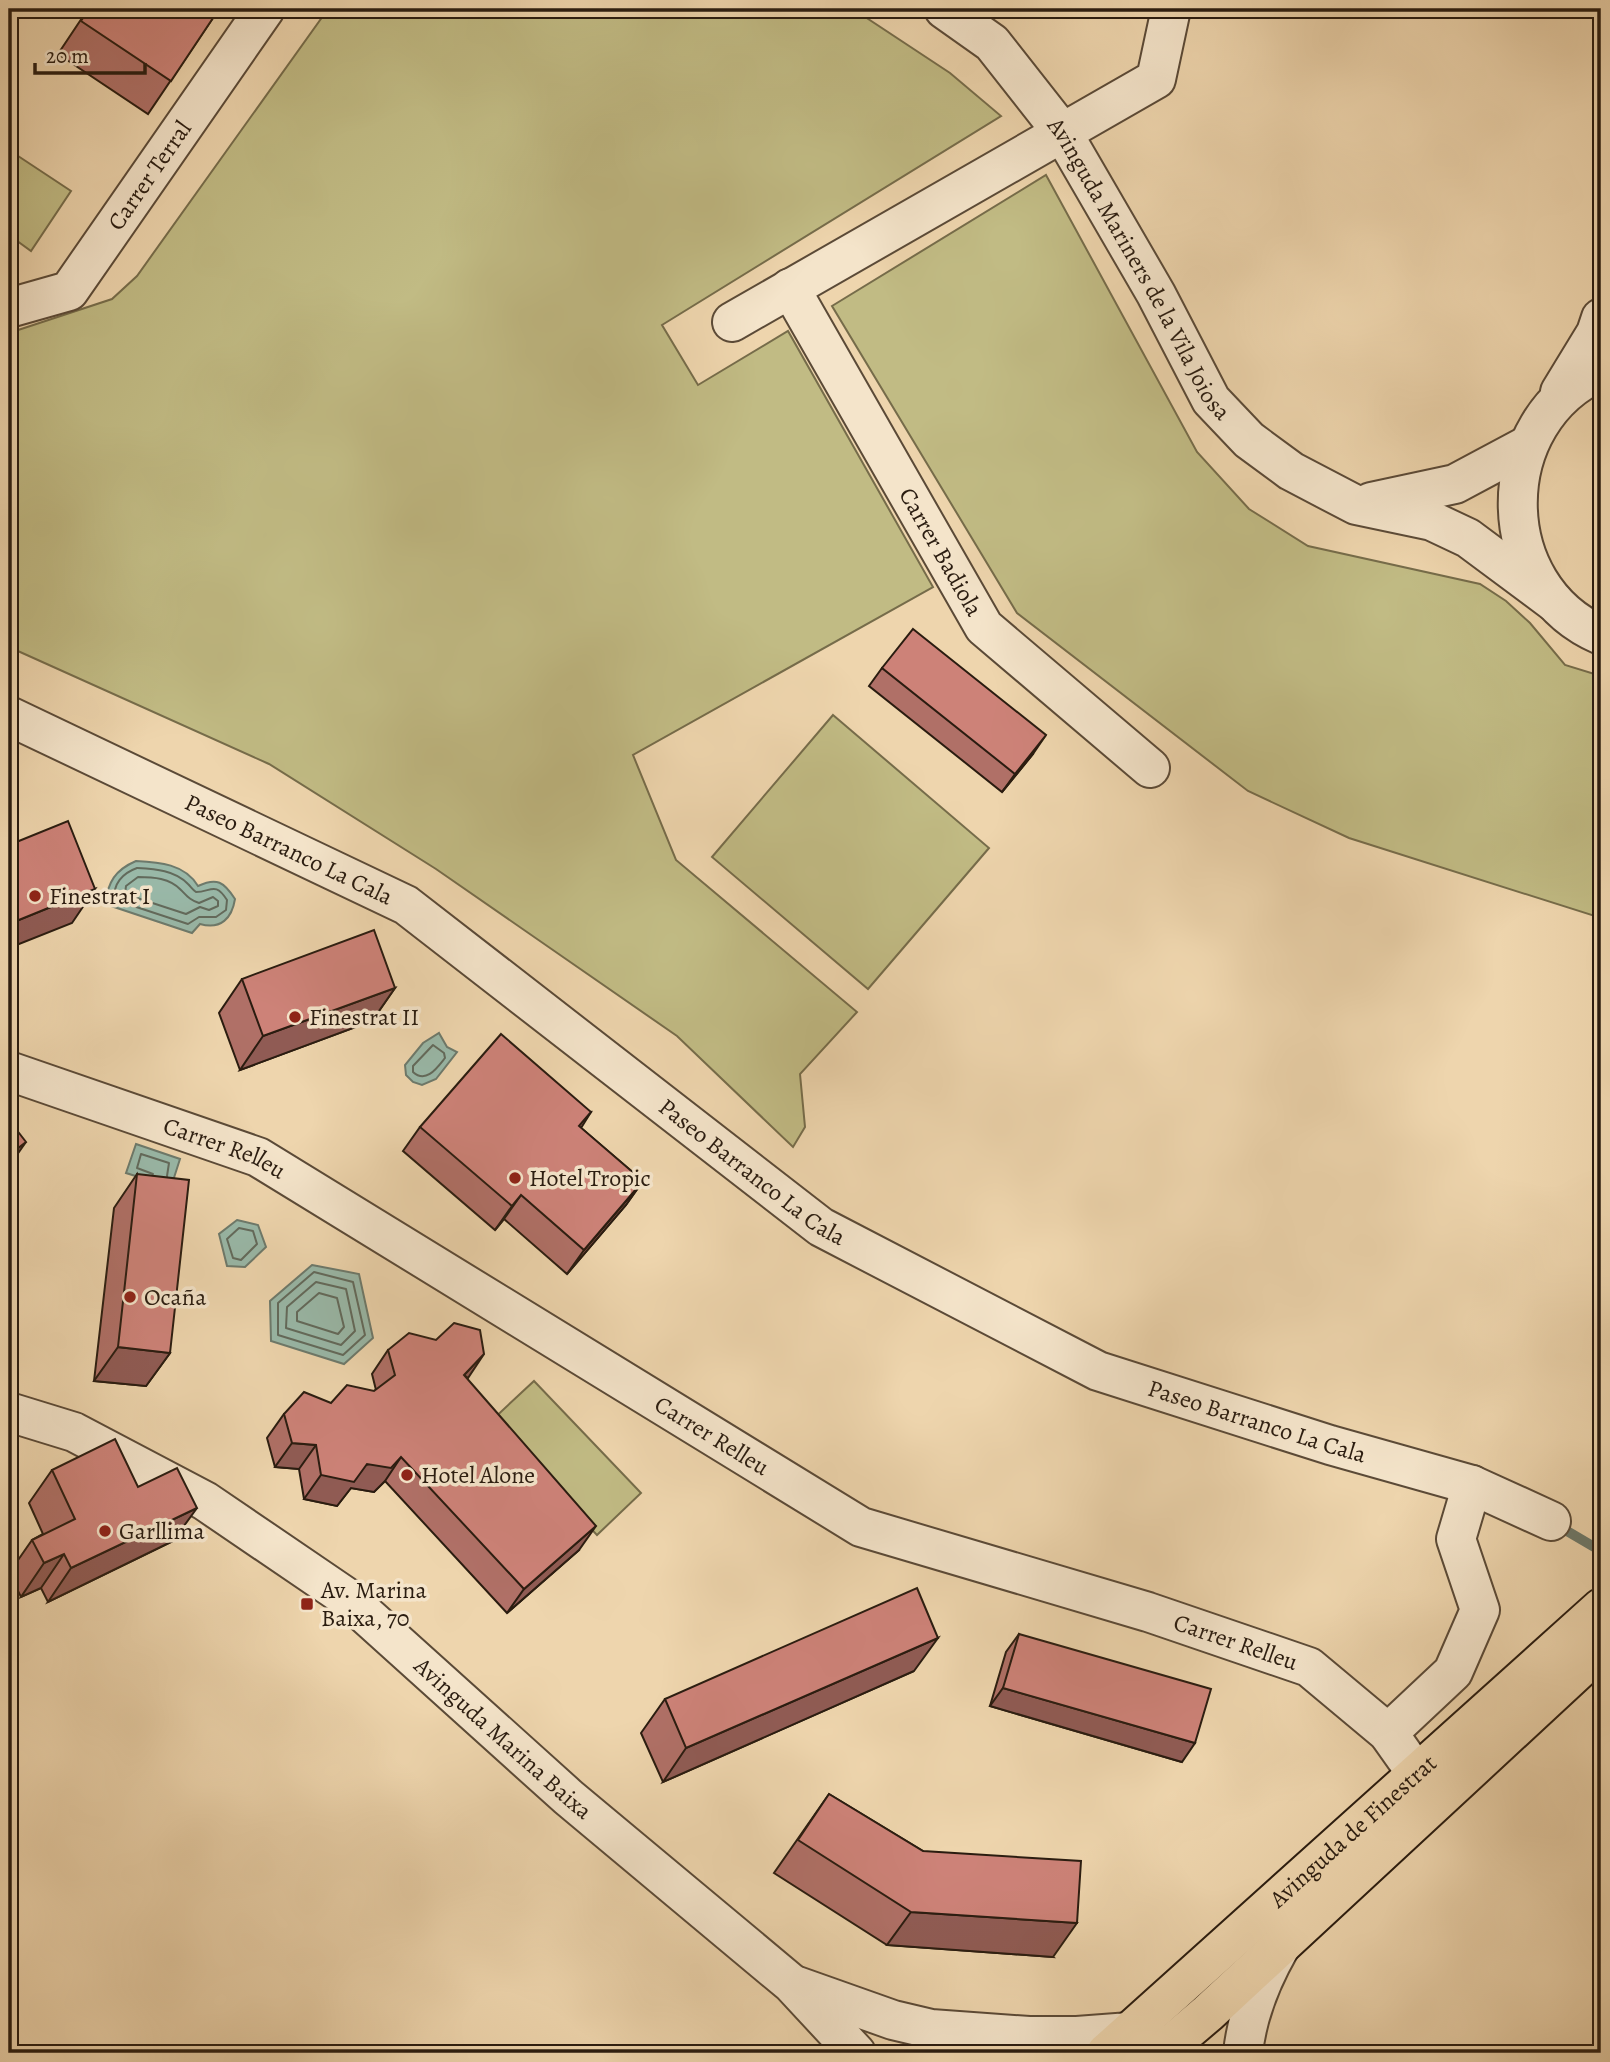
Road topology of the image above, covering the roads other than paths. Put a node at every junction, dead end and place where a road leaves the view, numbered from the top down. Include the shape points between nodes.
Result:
1 (265, 9) edge
2 (944, 9) edge
3 (1171, 9) edge
4 (1062, 132) junction
5 (790, 288) junction
6 (9, 308) edge
7 (1601, 318) edge
8 (732, 322) dead end
9 (1601, 371) edge
10 (1550, 409) junction
11 (1528, 445) junction
12 (1356, 505) junction
13 (1554, 602) junction
14 (1601, 635) edge
15 (9, 716) edge
16 (1150, 768) dead end
17 (9, 1071) edge
18 (9, 1412) edge
19 (1472, 1485) junction
20 (1551, 1521) dead end
21 (1601, 1608) edge
22 (1596, 1665) edge
23 (1388, 1732) junction
24 (1417, 1774) junction
25 (1280, 1945) junction
26 (792, 1984) junction
27 (1175, 1992) joint
28 (1152, 2049) edge
29 (856, 2053) edge
30 (1244, 2053) edge

1 - 6 street, Carrer Terral via 69,291
2 - 4 street, Avinguda Mariners de la Vila Joiosa via 992,43
3 - 4 street via 1156,79
4 - 5 street
4 - 12 street, Avinguda Mariners de la Vila Joiosa via 1156,294 1210,400 1249,440 1292,471
5 - 8 street
5 - 16 street, Carrer Badiola via 984,627
7 - 10 street
9 - 10 street via 1585,378
10 - 11 street
11 - 12 street via 1455,484
11 - 13 street via 1517,485 1518,527 1531,567
12 - 13 street, Avinguda Mariners de la Vila Joiosa via 1432,521 1468,538
13 - 14 street via 1586,629
15 - 19 street, Paseo Barranco La Cala via 406,905 821,1227 1098,1371
17 - 23 street, Carrer Relleu via 258,1157 861,1527 1147,1612 1308,1667
18 - 26 street, Avinguda Marina Baixa via 74,1432 205,1501 346,1597 568,1797
19 - 20 street, Paseo Barranco La Cala
19 - 23 street via 1456,1539 1479,1610 1453,1672
21 - 24 main road, Avinguda de Finestrat
22 - 25 main road, Avinguda de Finestrat
23 - 24 street, Carrer Relleu
24 - 27 main road, Avinguda de Finestrat
25 - 28 main road, Avinguda de Finestrat
25 - 30 street via 1263,1976 1246,2029
26 - 28 street via 931,2029 1077,2036
26 - 29 street, Avinguda Marina Baixa
27 - 28 street

